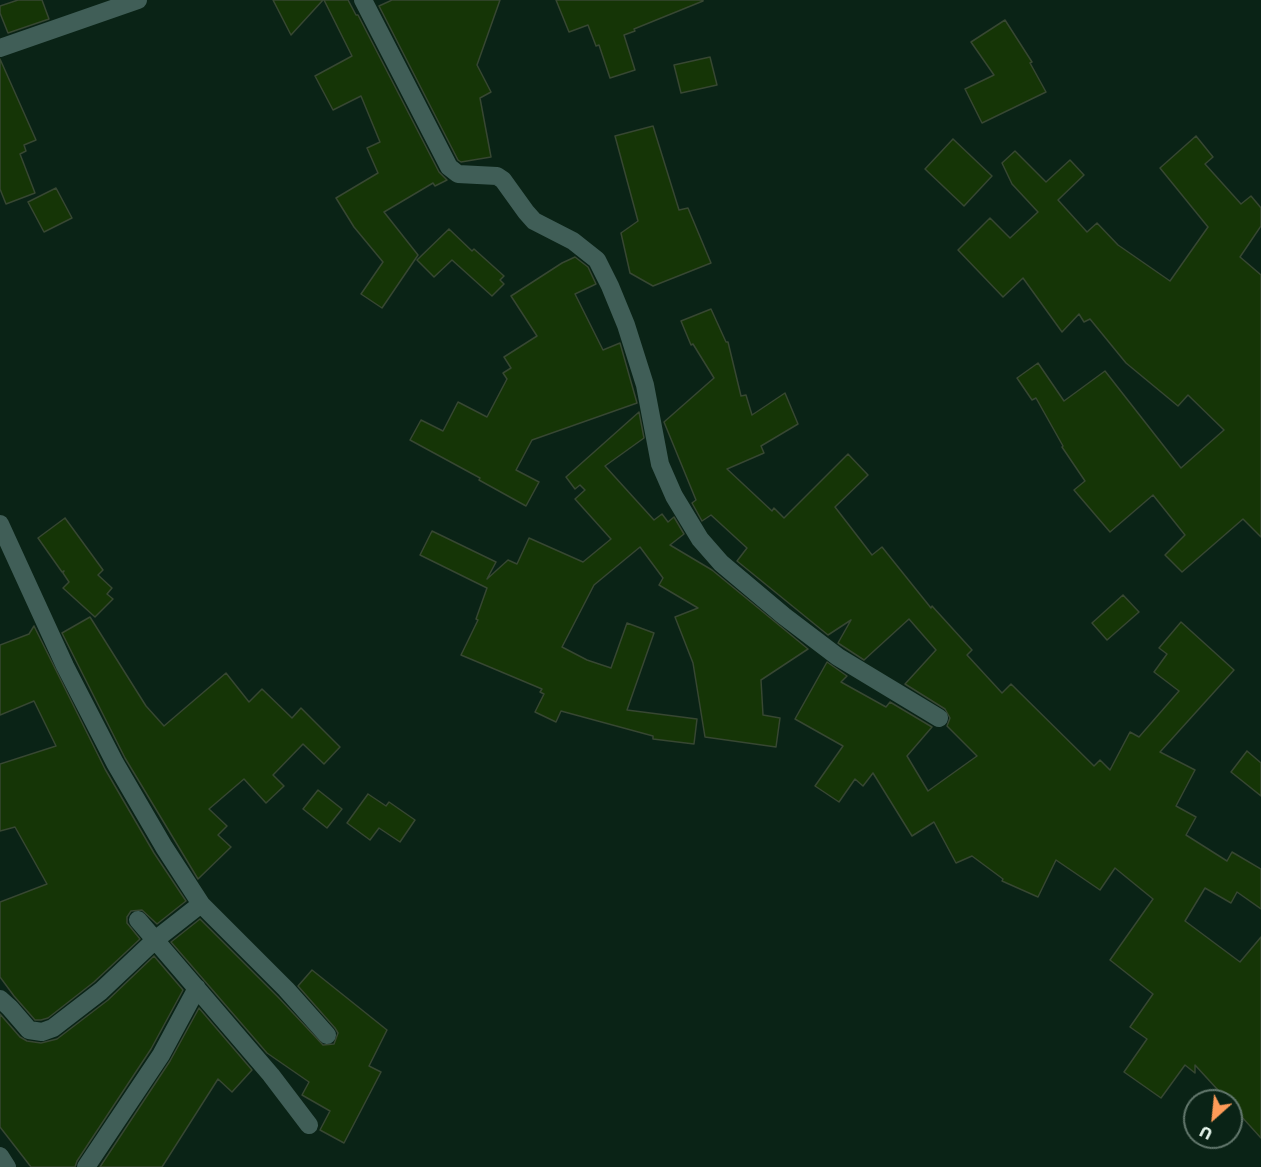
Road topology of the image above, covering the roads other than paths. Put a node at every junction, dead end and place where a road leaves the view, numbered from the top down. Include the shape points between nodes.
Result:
1 (138, 0) edge
2 (363, 0) edge
3 (0, 48) edge
4 (0, 524) edge
5 (939, 718) dead end
6 (201, 904) junction
7 (138, 920) dead end
8 (155, 940) junction
9 (197, 988) junction
10 (0, 999) edge
11 (327, 1035) dead end
12 (309, 1125) dead end
13 (0, 1156) edge
14 (7, 1167) edge
15 (86, 1167) edge

1 - 3 street
2 - 5 street via 449,167 458,174 497,176 534,221 573,241 597,260 626,325 645,385 660,465 700,539 721,564 838,657
4 - 6 street via 115,763
6 - 8 street
6 - 11 street
7 - 8 street
8 - 9 street
8 - 10 street via 53,1028 42,1032 29,1030
9 - 12 street
9 - 15 street via 161,1056
13 - 14 street

